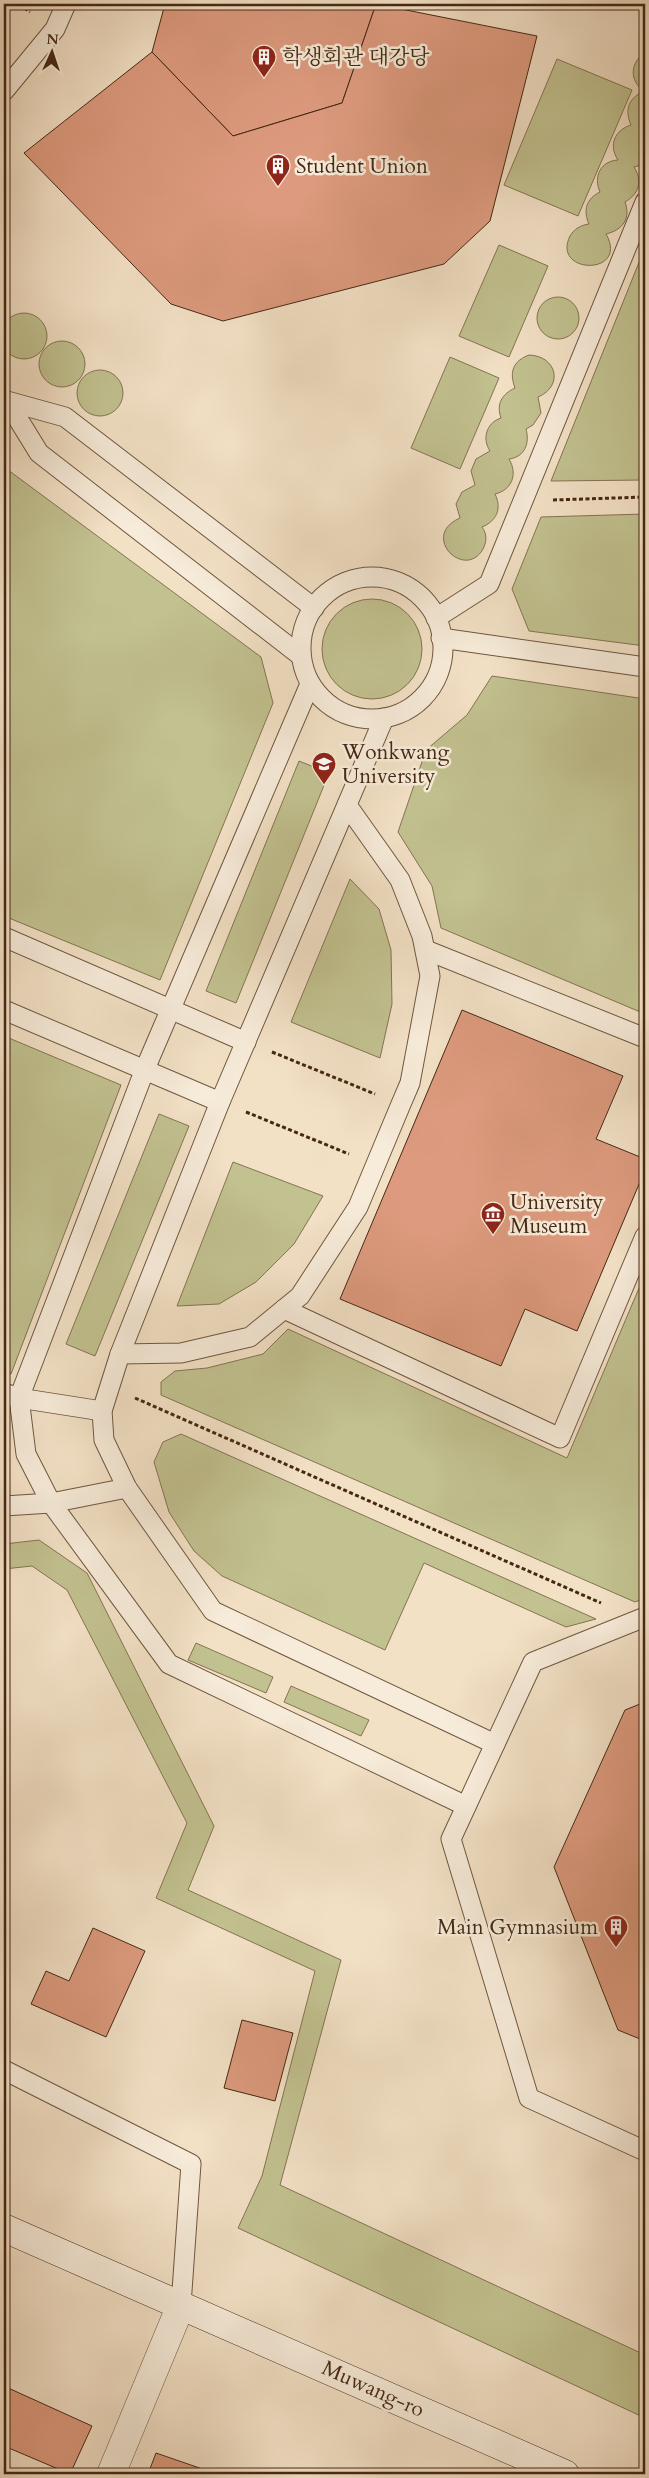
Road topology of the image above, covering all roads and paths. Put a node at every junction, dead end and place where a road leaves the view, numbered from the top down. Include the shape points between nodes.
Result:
1 (66, 4) edge
2 (4, 91) edge
3 (645, 202) edge
4 (5, 403) edge
5 (645, 497) edge
6 (524, 500) junction
7 (314, 608) junction
8 (436, 618) junction
9 (442, 638) junction
10 (301, 656) junction
11 (645, 667) edge
12 (310, 684) junction
13 (384, 718) junction
14 (347, 805) junction
15 (4, 937) edge
16 (426, 950) junction
17 (4, 1010) edge
18 (170, 1010) junction
19 (645, 1038) edge
20 (246, 1042) junction
21 (145, 1069) junction
22 (220, 1102) junction
23 (401, 1104) junction
24 (376, 1164) junction
25 (645, 1236) edge
26 (284, 1309) junction
27 (120, 1354) junction
28 (109, 1386) junction
29 (11, 1395) edge
30 (102, 1411) junction
31 (127, 1488) junction
32 (51, 1503) junction
33 (4, 1506) edge
34 (642, 1618) edge
35 (495, 1744) junction
36 (466, 1806) junction
37 (4, 2070) edge
38 (645, 2151) edge
39 (4, 2228) edge
40 (181, 2305) junction
41 (111, 2474) edge
42 (565, 2474) edge

1 - 2 lane via 55,29
3 - 6 lane
4 - 7 lane via 65,417
4 - 10 lane via 39,454
5 - 6 path
6 - 8 lane via 489,584
7 - 8 lane via 321,598 341,584 364,578 388,579 410,589 428,604
7 - 10 lane via 307,618 301,640
8 - 9 lane
9 - 11 lane
9 - 13 lane via 439,673 427,694 410,709
10 - 12 lane
12 - 13 lane via 324,702 338,711 366,719
12 - 18 lane
13 - 14 lane
14 - 16 lane via 400,880
14 - 20 lane
15 - 18 lane
16 - 19 lane
16 - 23 lane via 430,976 410,1083
17 - 21 lane
18 - 20 lane
18 - 21 lane
20 - 22 lane
20 - 23 path
21 - 22 lane
21 - 29 lane
22 - 24 path
22 - 27 lane
23 - 24 lane
24 - 26 lane via 358,1207 300,1296
25 - 26 lane via 560,1438
26 - 27 lane via 250,1336 181,1353
27 - 28 lane
28 - 30 lane
28 - 34 path
29 - 30 lane
29 - 32 lane via 26,1454
30 - 31 lane via 104,1440
31 - 32 lane
31 - 35 lane via 213,1610
32 - 33 lane
32 - 36 lane via 169,1664
34 - 35 lane via 533,1662
35 - 36 lane
36 - 38 lane via 451,1838 529,2098
37 - 40 lane via 191,2164
39 - 40 street, Muwang-ro
40 - 41 street
40 - 42 street, Muwang-ro

